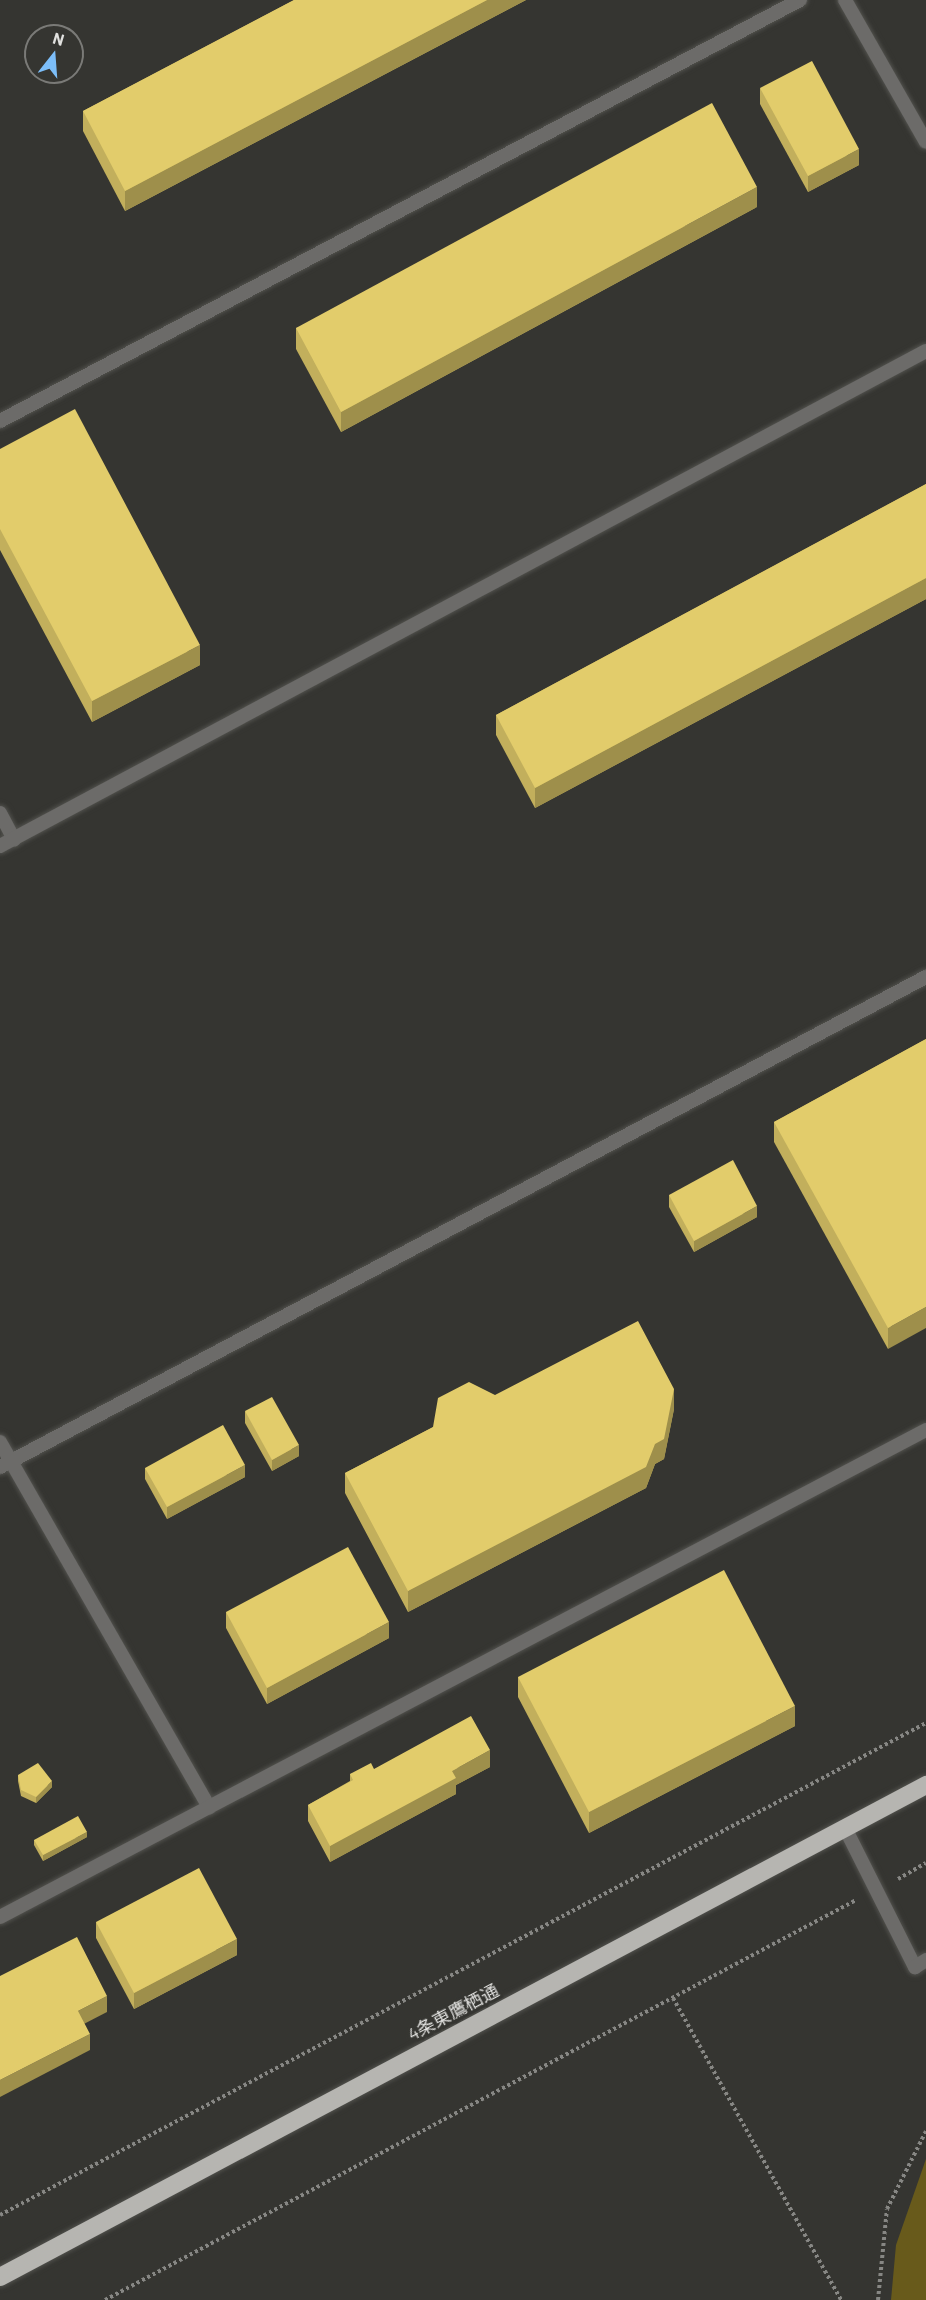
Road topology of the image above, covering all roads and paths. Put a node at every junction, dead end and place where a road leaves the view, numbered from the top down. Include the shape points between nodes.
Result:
1 (800, 0) edge
2 (845, 0) edge
3 (926, 142) edge
4 (926, 351) edge
5 (0, 421) edge
6 (0, 813) edge
7 (14, 839) junction
8 (0, 846) edge
9 (926, 977) edge
10 (926, 1430) edge
11 (0, 1442) edge
12 (5, 1464) edge
13 (926, 1724) edge
14 (926, 1785) edge
15 (209, 1807) junction
16 (845, 1828) junction
17 (926, 1863) edge
18 (894, 1880) dead end
19 (863, 1897) dead end
20 (0, 1917) edge
21 (926, 1960) edge
22 (673, 1998) junction
23 (926, 2131) edge
24 (0, 2215) edge
25 (0, 2277) edge
26 (105, 2300) edge
27 (841, 2300) edge
28 (878, 2300) edge

1 - 5 lane
2 - 3 lane
4 - 7 lane
6 - 7 lane
7 - 8 lane
9 - 12 lane
10 - 15 lane
11 - 12 lane
12 - 15 lane
13 - 24 path
14 - 16 highway, 4条東鷹栖通
15 - 20 lane
16 - 21 lane via 915,1966
16 - 25 highway, 4条東鷹栖通
17 - 18 path
19 - 22 path
22 - 26 path
22 - 27 path
23 - 28 path via 887,2209

